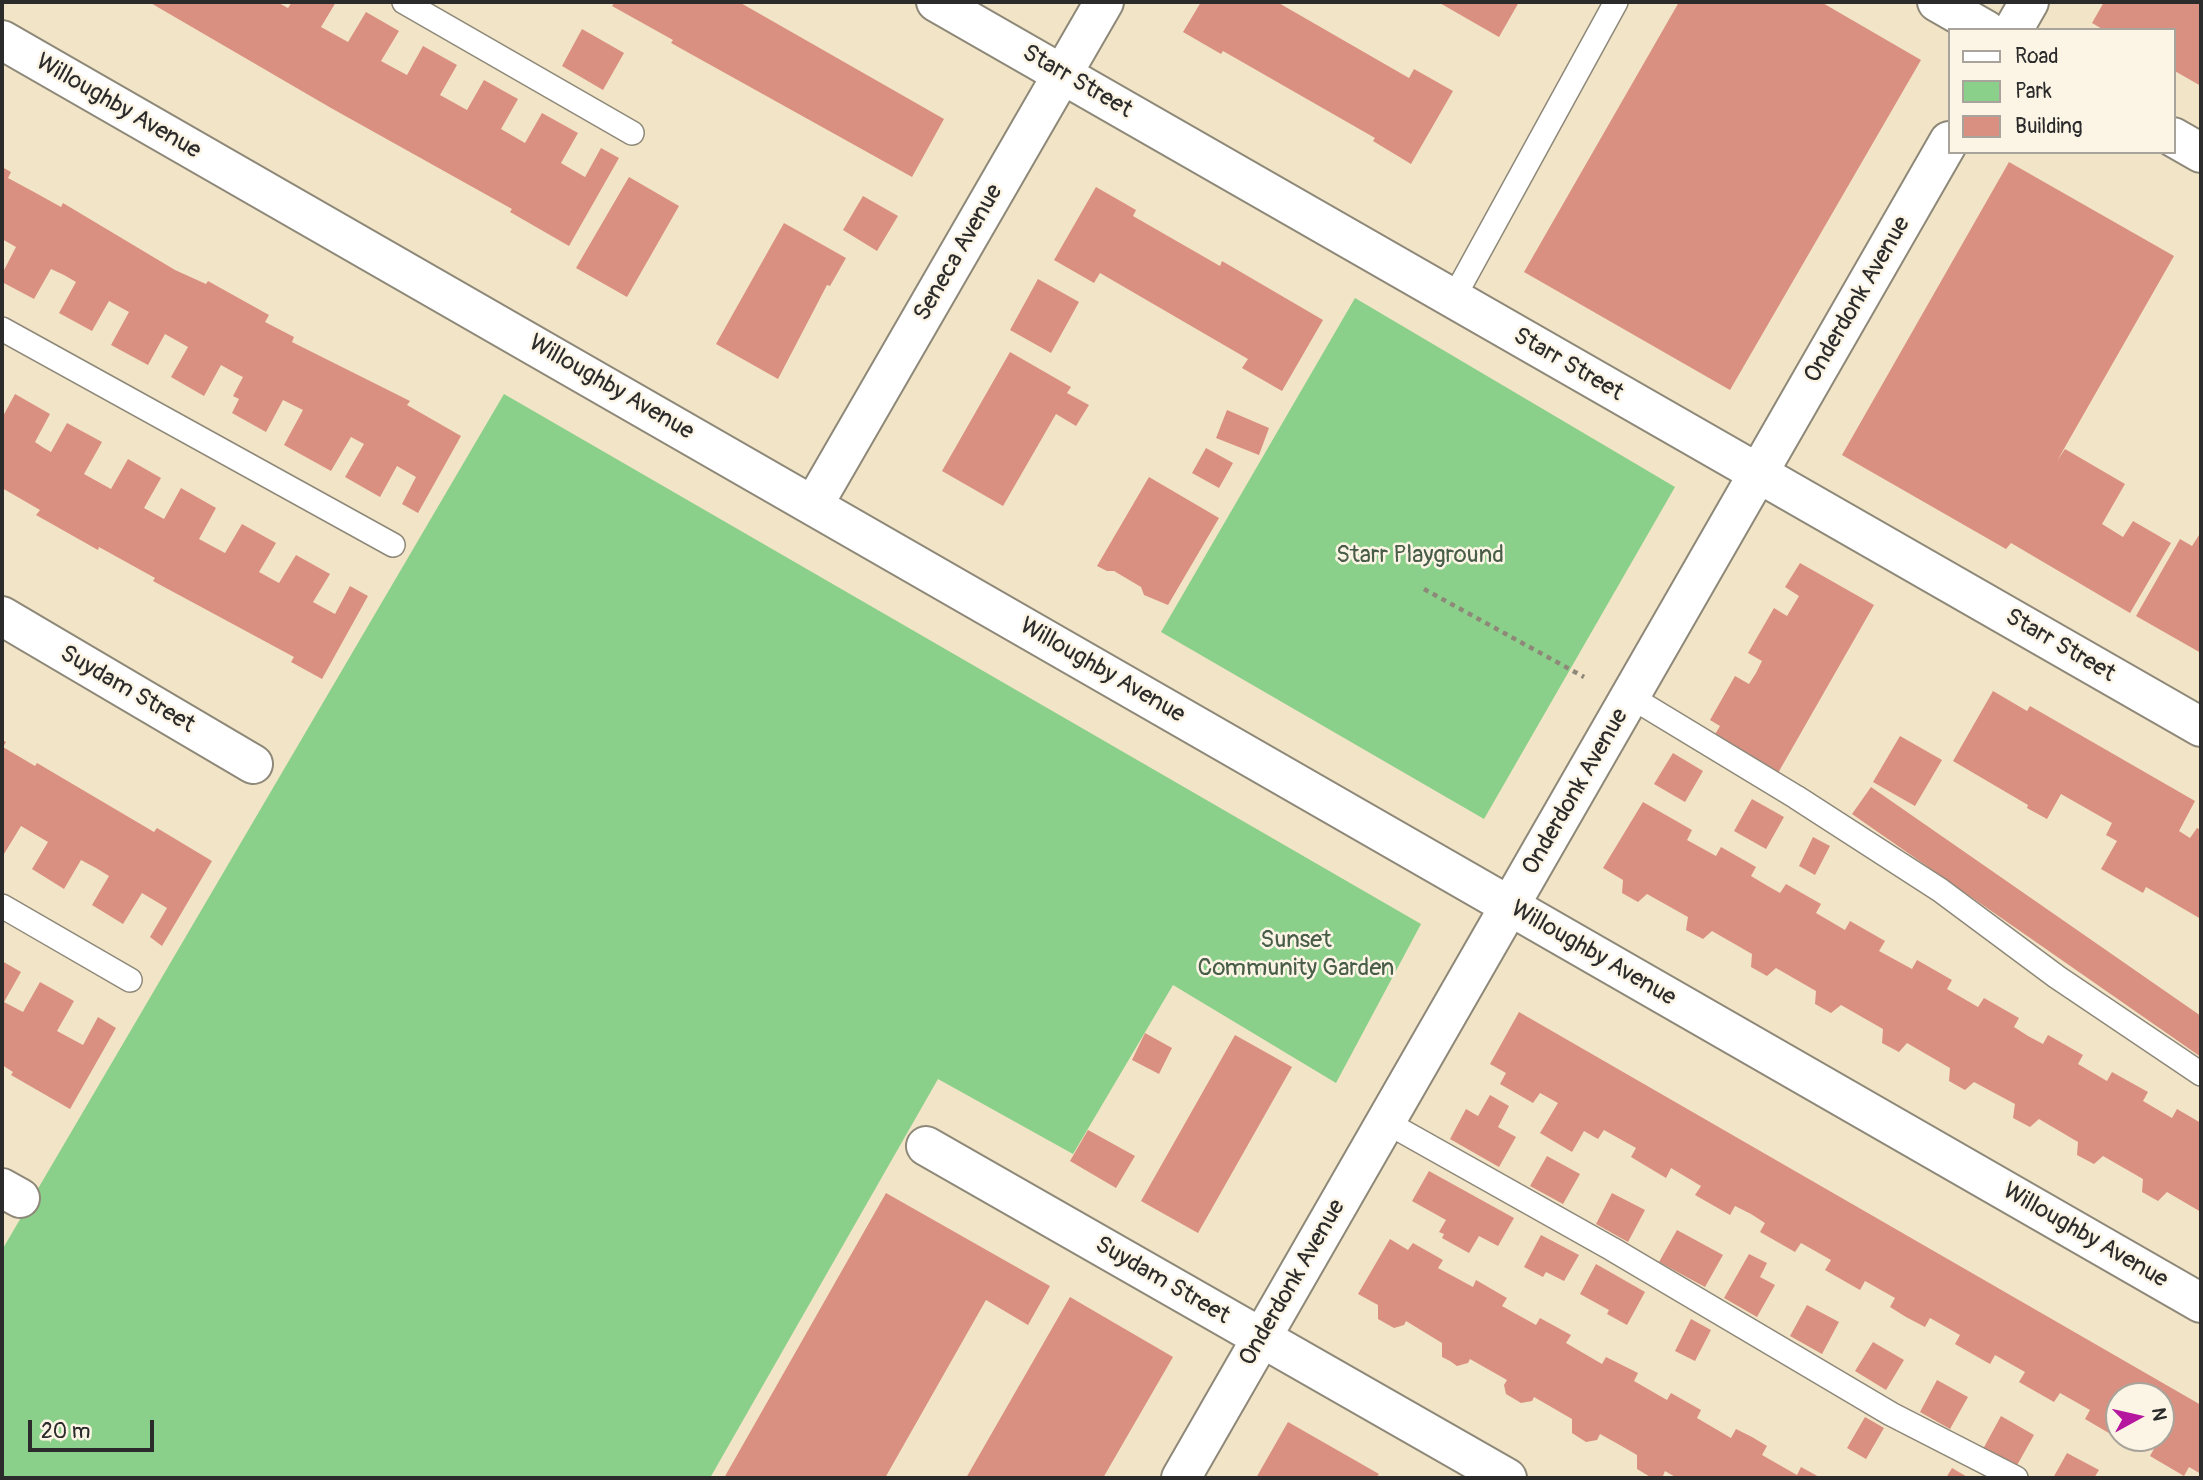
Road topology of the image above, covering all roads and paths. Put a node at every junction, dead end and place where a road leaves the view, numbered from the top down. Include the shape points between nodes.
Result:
1 (404, 2) edge
2 (936, 2) edge
3 (1104, 2) edge
4 (1616, 2) edge
5 (1937, 2) edge
6 (2029, 2) edge
7 (1982, 28) edge
8 (2014, 28) edge
9 (2, 40) edge
10 (1062, 74) junction
11 (632, 133) dead end
12 (2175, 138) edge
13 (1948, 143) edge
14 (2201, 153) edge
15 (1454, 299) junction
16 (2, 328) edge
17 (1759, 474) junction
18 (814, 504) junction
19 (393, 545) dead end
20 (1424, 589) dead end
21 (2, 616) edge
22 (1584, 677) dead end
23 (1631, 697) junction
24 (2201, 727) edge
25 (253, 764) dead end
26 (2, 906) edge
27 (1510, 906) junction
28 (130, 980) dead end
29 (2201, 1074) edge
30 (1386, 1122) junction
31 (926, 1146) dead end
32 (2201, 1303) edge
33 (1262, 1338) junction
34 (1181, 1478) edge
35 (1507, 1478) edge
36 (2016, 1478) edge

1 - 11 lane
2 - 10 street, Starr Street
3 - 10 street, Seneca Avenue
4 - 15 lane
5 - 7 street
6 - 8 street
9 - 18 street, Willoughby Avenue
10 - 15 street, Starr Street
10 - 18 street, Seneca Avenue
12 - 14 street
13 - 17 street, Onderdonk Avenue
15 - 17 street, Starr Street
16 - 19 lane
17 - 23 street, Onderdonk Avenue
17 - 24 street, Starr Street
18 - 27 street, Willoughby Avenue
20 - 22 path
21 - 25 street, Suydam Street
23 - 27 street, Onderdonk Avenue
23 - 29 lane via 1940,890
26 - 28 lane
27 - 30 street, Onderdonk Avenue
27 - 32 street, Willoughby Avenue
30 - 33 street, Onderdonk Avenue
30 - 36 lane via 1891,1414
31 - 33 street, Suydam Street
33 - 34 street, Onderdonk Avenue
33 - 35 street, Suydam Street

